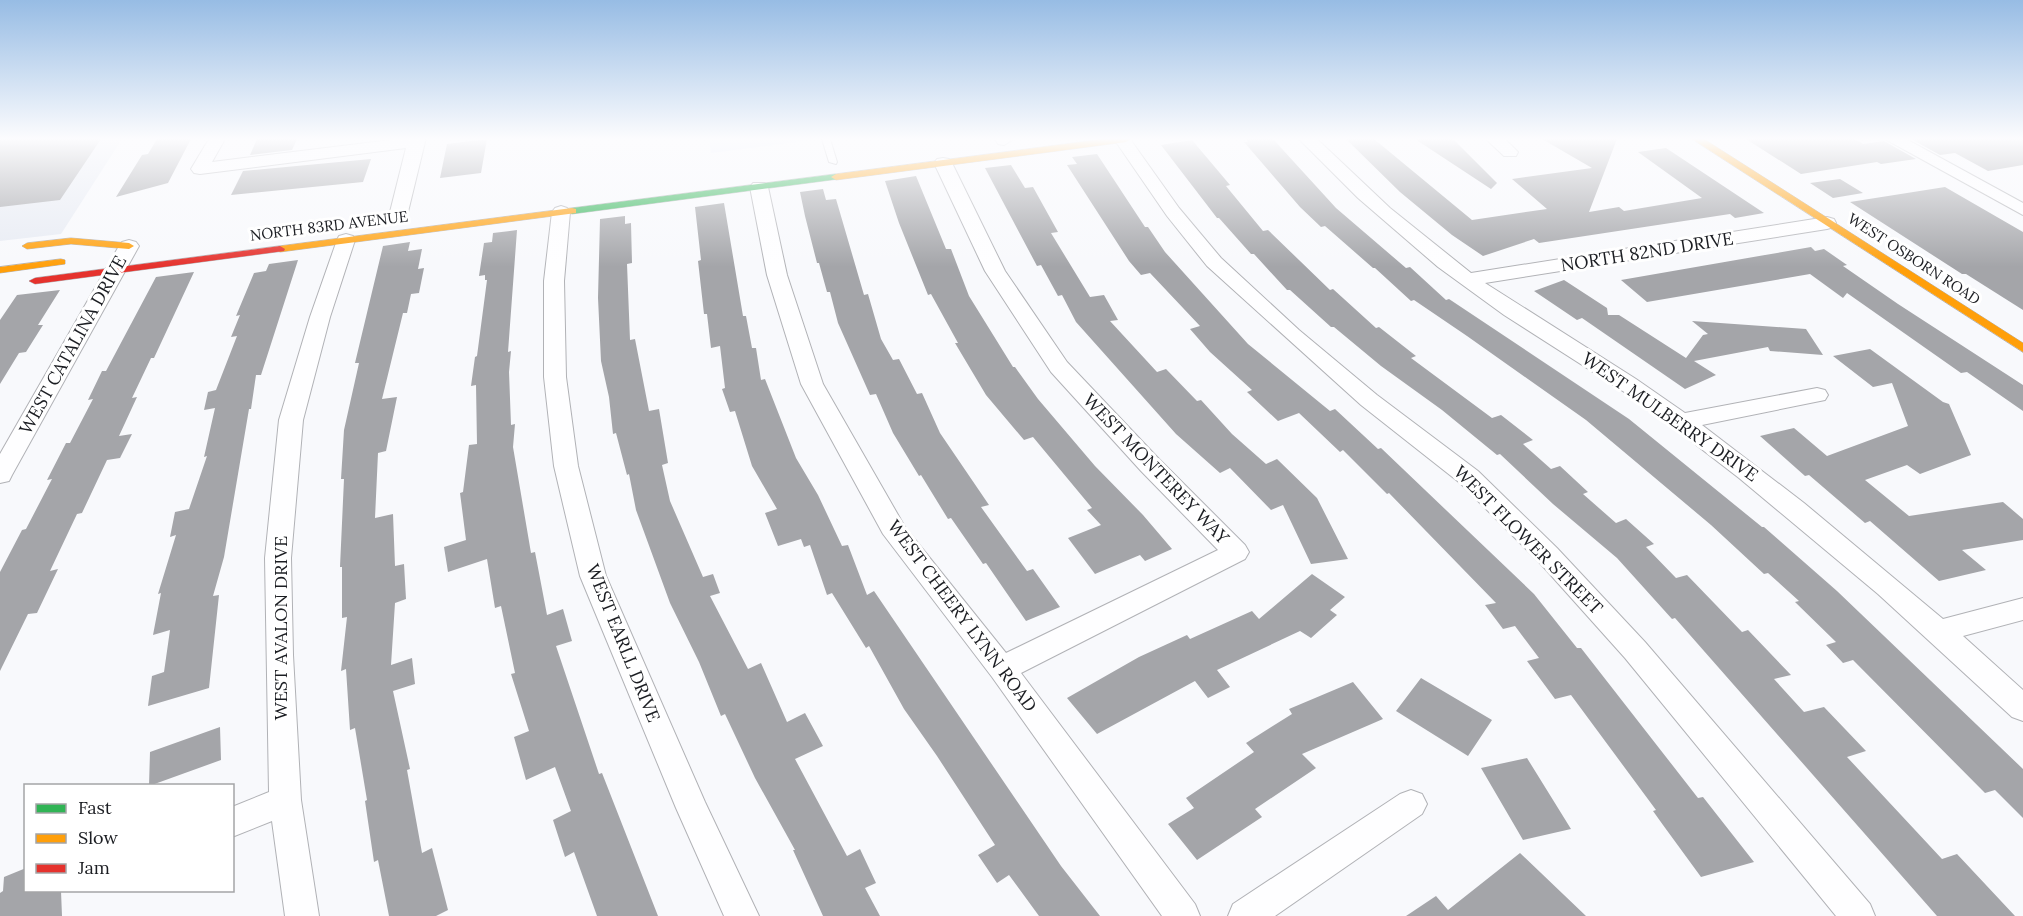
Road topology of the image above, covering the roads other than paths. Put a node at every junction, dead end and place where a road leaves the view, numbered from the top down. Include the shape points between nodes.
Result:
1 (407, 182) edge
2 (799, 182) edge
3 (952, 182) edge
4 (1152, 182) edge
5 (1351, 182) edge
6 (1763, 182) edge
7 (1971, 182) edge
8 (759, 187) junction
9 (2023, 210) edge
10 (561, 212) junction
11 (398, 216) dead end
12 (1827, 223) junction
13 (346, 240) junction
14 (135, 245) junction
15 (12, 248) dead end
16 (0, 270) edge
17 (114, 270) junction
18 (1467, 280) junction
19 (35, 281) dead end
20 (2023, 348) edge
21 (1816, 395) dead end
22 (1681, 421) junction
23 (0, 475) edge
24 (2023, 609) edge
25 (1940, 631) junction
26 (1002, 669) junction
27 (2023, 708) edge
28 (285, 800) junction
29 (1411, 804) dead end
30 (234, 821) edge
31 (302, 916) edge
32 (742, 916) edge
33 (1183, 916) edge
34 (1245, 916) edge
35 (1858, 916) edge

1 - 11 street
2 - 8 street, NORTH 83RD AVENUE
3 - 26 street, WEST MONTEREY WAY via 995,271 1059,366 1236,552
4 - 35 street, WEST FLOWER STREET via 1214,262 1369,400 1469,477 1548,555 1635,650
5 - 18 street, WEST MULBERRY DRIVE via 1394,224
6 - 12 street, WEST OSBORN ROAD
7 - 9 street
8 - 10 street, NORTH 83RD AVENUE
8 - 26 street, WEST CHEERY LYNN ROAD via 777,275 812,384 896,534
10 - 13 street, NORTH 83RD AVENUE
10 - 32 street, WEST EARLL DRIVE via 554,281 555,377 566,466 593,576
12 - 18 street, NORTH 82ND DRIVE
12 - 20 street, WEST OSBORN ROAD
13 - 17 street, NORTH 83RD AVENUE
13 - 28 street, WEST AVALON DRIVE via 291,420 278,558
14 - 15 street via 71,241
14 - 16 street
14 - 17 street, WEST CATALINA DRIVE
17 - 19 street, NORTH 83RD AVENUE
17 - 23 street, WEST CATALINA DRIVE
18 - 22 street, WEST MULBERRY DRIVE
21 - 22 street
22 - 25 street, WEST MULBERRY DRIVE via 1807,517
24 - 25 street
25 - 27 street, WEST MULBERRY DRIVE
26 - 33 street, WEST CHEERY LYNN ROAD
28 - 30 street
28 - 31 street, WEST AVALON DRIVE
29 - 34 street

